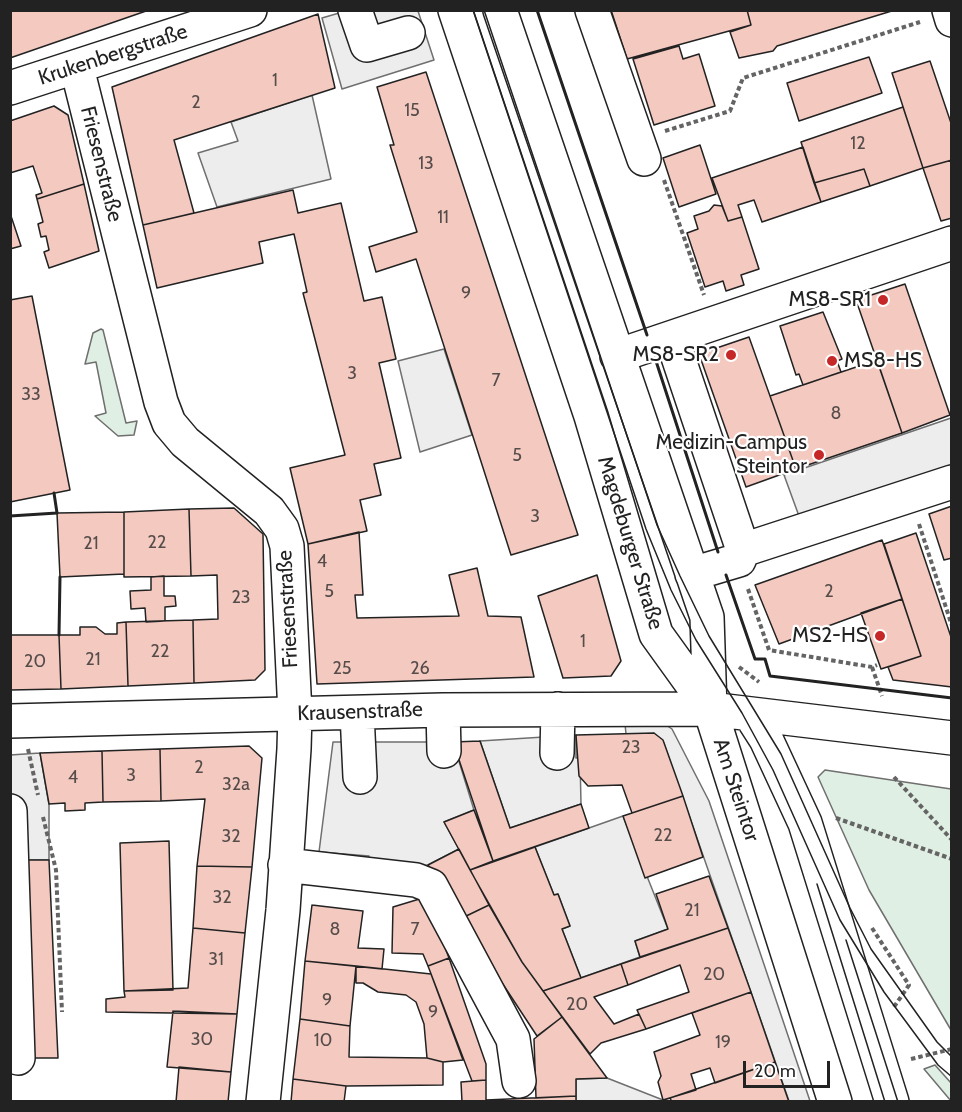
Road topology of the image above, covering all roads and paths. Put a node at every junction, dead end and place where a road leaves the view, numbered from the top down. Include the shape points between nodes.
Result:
1 (250, 10) edge
2 (355, 10) edge
3 (455, 10) edge
4 (500, 10) edge
5 (592, 10) edge
6 (950, 14) edge
7 (408, 33) dead end
8 (77, 68) junction
9 (10, 88) edge
10 (647, 156) junction
11 (951, 243) edge
12 (705, 297) dead end
13 (672, 339) junction
14 (617, 356) junction
15 (951, 482) edge
16 (910, 495) junction
17 (741, 555) junction
18 (692, 574) junction
19 (951, 626) edge
20 (882, 696) dead end
21 (558, 709) junction
22 (710, 709) junction
23 (443, 710) junction
24 (357, 713) junction
25 (295, 714) junction
26 (750, 714) junction
27 (19, 733) edge
28 (951, 738) edge
29 (444, 751) dead end
30 (557, 753) dead end
31 (360, 777) dead end
32 (894, 777) dead end
33 (10, 811) edge
34 (830, 816) dead end
35 (951, 840) edge
36 (951, 859) edge
37 (285, 865) junction
38 (909, 985) dead end
39 (62, 1012) dead end
40 (891, 1013) dead end
41 (951, 1050) edge
42 (18, 1058) dead end
43 (881, 1068) junction
44 (519, 1081) dead end
45 (263, 1101) edge
46 (834, 1101) edge
47 (892, 1101) edge

1 - 8 street, Krukenbergstraße
2 - 7 street via 367,45
3 - 22 street, Magdeburger Straße via 591,416 656,634
4 - 14 street
5 - 10 street
6 - 10 path via 743,78 730,111
8 - 9 street, Krukenbergstraße
8 - 25 street, Friesenstraße via 169,423 185,442 269,511 282,529 287,546
10 - 12 path
11 - 13 street
13 - 14 street
13 - 17 street
14 - 18 street
15 - 16 street
16 - 17 street
16 - 19 path
17 - 18 street
17 - 20 path via 769,650 875,666
18 - 22 street via 707,617
21 - 22 street, Krausenstraße
21 - 23 street, Krausenstraße
21 - 30 street
22 - 26 street, Am Steintor
22 - 46 street, Am Steintor
23 - 24 street, Krausenstraße
23 - 29 street
24 - 25 street, Krausenstraße
24 - 31 street
25 - 27 street, Krausenstraße
25 - 37 street, Friesenstraße
26 - 28 street, Am Steintor
26 - 43 street via 766,739 805,824
27 - 39 path via 56,870
32 - 35 path
33 - 42 street
34 - 36 path
37 - 44 street via 416,880 431,886 513,1039
37 - 45 street, Friesenstraße
38 - 40 path
41 - 43 path
43 - 47 street

